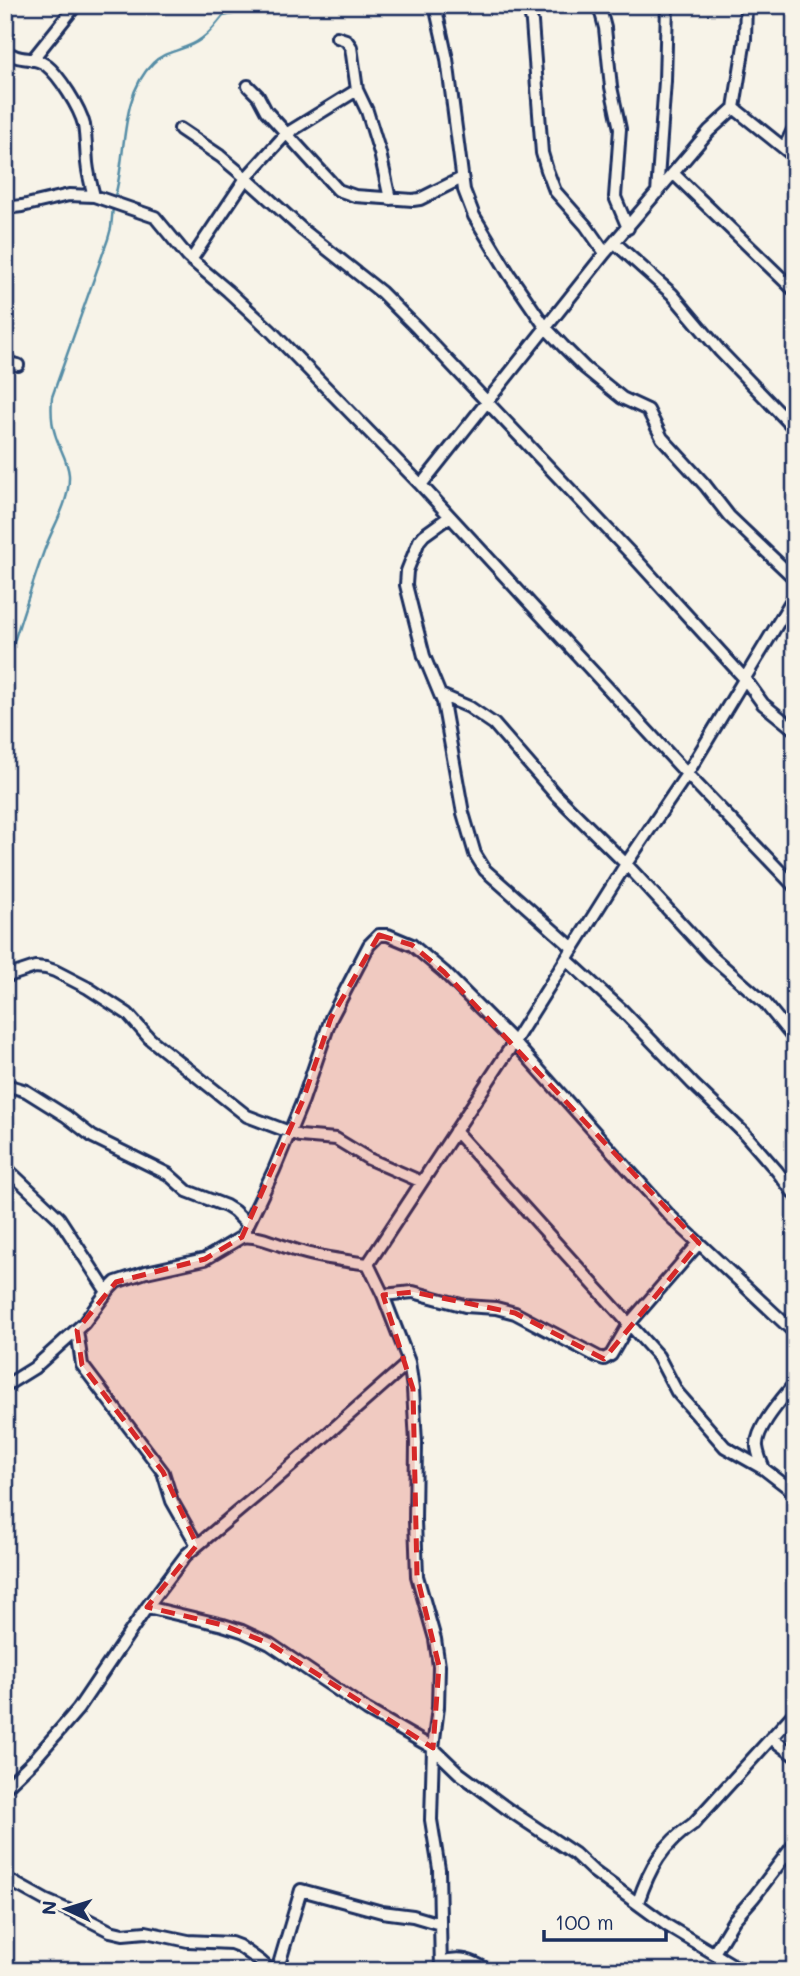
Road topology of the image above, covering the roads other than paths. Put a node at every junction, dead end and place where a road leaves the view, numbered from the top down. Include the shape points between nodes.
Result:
1 (76, 5) edge
2 (435, 5) edge
3 (528, 5) edge
4 (599, 5) edge
5 (667, 5) edge
6 (746, 5) edge
7 (337, 37) dead end
8 (5, 50) edge
9 (32, 60) junction
10 (248, 86) dead end
11 (357, 90) junction
12 (734, 108) junction
13 (795, 126) edge
14 (180, 129) dead end
15 (286, 134) junction
16 (784, 148) junction
17 (795, 157) edge
18 (673, 173) junction
19 (246, 178) junction
20 (461, 178) junction
21 (657, 193) junction
22 (94, 195) junction
23 (390, 199) junction
24 (5, 208) edge
25 (628, 228) junction
26 (615, 243) junction
27 (605, 253) junction
28 (191, 260) junction
29 (795, 292) edge
30 (546, 328) junction
31 (5, 362) edge
32 (18, 365) dead end
33 (488, 402) junction
34 (795, 429) edge
35 (421, 485) junction
36 (449, 517) junction
37 (795, 579) edge
38 (795, 595) edge
39 (745, 679) junction
40 (442, 695) junction
41 (795, 730) edge
42 (687, 774) junction
43 (626, 864) junction
44 (795, 887) edge
45 (573, 948) junction
46 (566, 960) junction
47 (5, 977) edge
48 (795, 1040) edge
49 (514, 1042) junction
50 (6, 1086) edge
51 (455, 1131) junction
52 (289, 1133) junction
53 (5, 1167) edge
54 (422, 1182) junction
55 (795, 1195) edge
56 (248, 1225) junction
57 (242, 1237) junction
58 (699, 1243) junction
59 (368, 1264) junction
60 (107, 1292) junction
61 (383, 1295) junction
62 (629, 1324) junction
63 (76, 1330) junction
64 (795, 1333) edge
65 (409, 1362) junction
66 (795, 1383) edge
67 (5, 1387) edge
68 (764, 1469) junction
69 (795, 1493) edge
70 (197, 1545) junction
71 (147, 1607) junction
72 (795, 1712) edge
73 (771, 1738) junction
74 (433, 1748) junction
75 (795, 1756) edge
76 (5, 1788) edge
77 (795, 1843) edge
78 (5, 1878) edge
79 (638, 1902) junction
80 (440, 1924) junction
81 (714, 1952) junction
82 (441, 1966) edge
83 (271, 1971) edge
84 (277, 1971) edge
85 (489, 1971) edge
86 (743, 1971) edge

1 - 9 street
2 - 20 street via 447,59
3 - 27 street via 542,153 551,183
4 - 25 street via 620,129 615,197
5 - 21 street
6 - 12 street
7 - 11 street via 351,47
8 - 9 street
9 - 22 street via 52,71 81,115
10 - 15 street
11 - 15 street
11 - 23 street via 380,153
12 - 16 street
12 - 18 street
13 - 16 street
14 - 19 street
15 - 19 street
15 - 23 street via 343,192
16 - 17 street
18 - 21 street
18 - 29 street
19 - 28 street
19 - 33 street via 381,292
20 - 23 street via 420,199
20 - 30 street via 479,225
21 - 25 street
22 - 24 street via 69,195
22 - 28 street via 155,217
25 - 26 street
26 - 27 street
26 - 34 street via 671,294 735,369
27 - 30 street
28 - 35 street via 262,322
30 - 33 street
30 - 37 street via 599,380 648,410 662,438 729,516
31 - 32 street
33 - 35 street
33 - 39 street
35 - 36 street
36 - 40 street via 422,537 406,578 424,656
36 - 42 street
38 - 39 street
39 - 41 street via 769,709
39 - 42 street
40 - 43 street via 494,724 555,794
40 - 45 street via 460,800 477,859
42 - 43 street
42 - 44 street
43 - 45 street
43 - 48 street via 710,954 765,1003
45 - 46 street
46 - 49 street
46 - 55 street via 744,1133
47 - 52 street via 38,966 88,988 128,1014 150,1039 247,1116
49 - 51 street
49 - 52 street via 419,950 379,935 369,945 331,1018
49 - 58 street via 649,1194
50 - 56 street via 26,1091 93,1137 168,1174 187,1191 226,1206
51 - 54 street
51 - 62 street
52 - 54 street via 336,1139
52 - 56 street
53 - 60 street via 59,1218
54 - 59 street
56 - 57 street
57 - 59 street
57 - 60 street via 211,1256 116,1282
58 - 62 street
58 - 64 street
59 - 61 street
60 - 63 street
61 - 62 street via 413,1292 465,1306 505,1310 601,1359 611,1355
61 - 65 street
62 - 68 street via 658,1356 677,1392 724,1447
63 - 67 street
63 - 70 street via 82,1365 160,1468
65 - 70 street
65 - 74 street via 414,1389 417,1576 439,1667
66 - 68 street via 774,1407 757,1442
68 - 69 street
70 - 71 street
71 - 74 street via 232,1628 270,1644
71 - 76 street via 78,1709
72 - 73 street
73 - 75 street
73 - 79 street via 665,1847 647,1875
74 - 79 street via 459,1773
74 - 80 street via 431,1820 439,1869
77 - 81 street
78 - 83 street via 110,1931 231,1943
79 - 81 street via 668,1926
80 - 82 street
80 - 84 street via 301,1890
81 - 86 street
82 - 85 street via 464,1958

